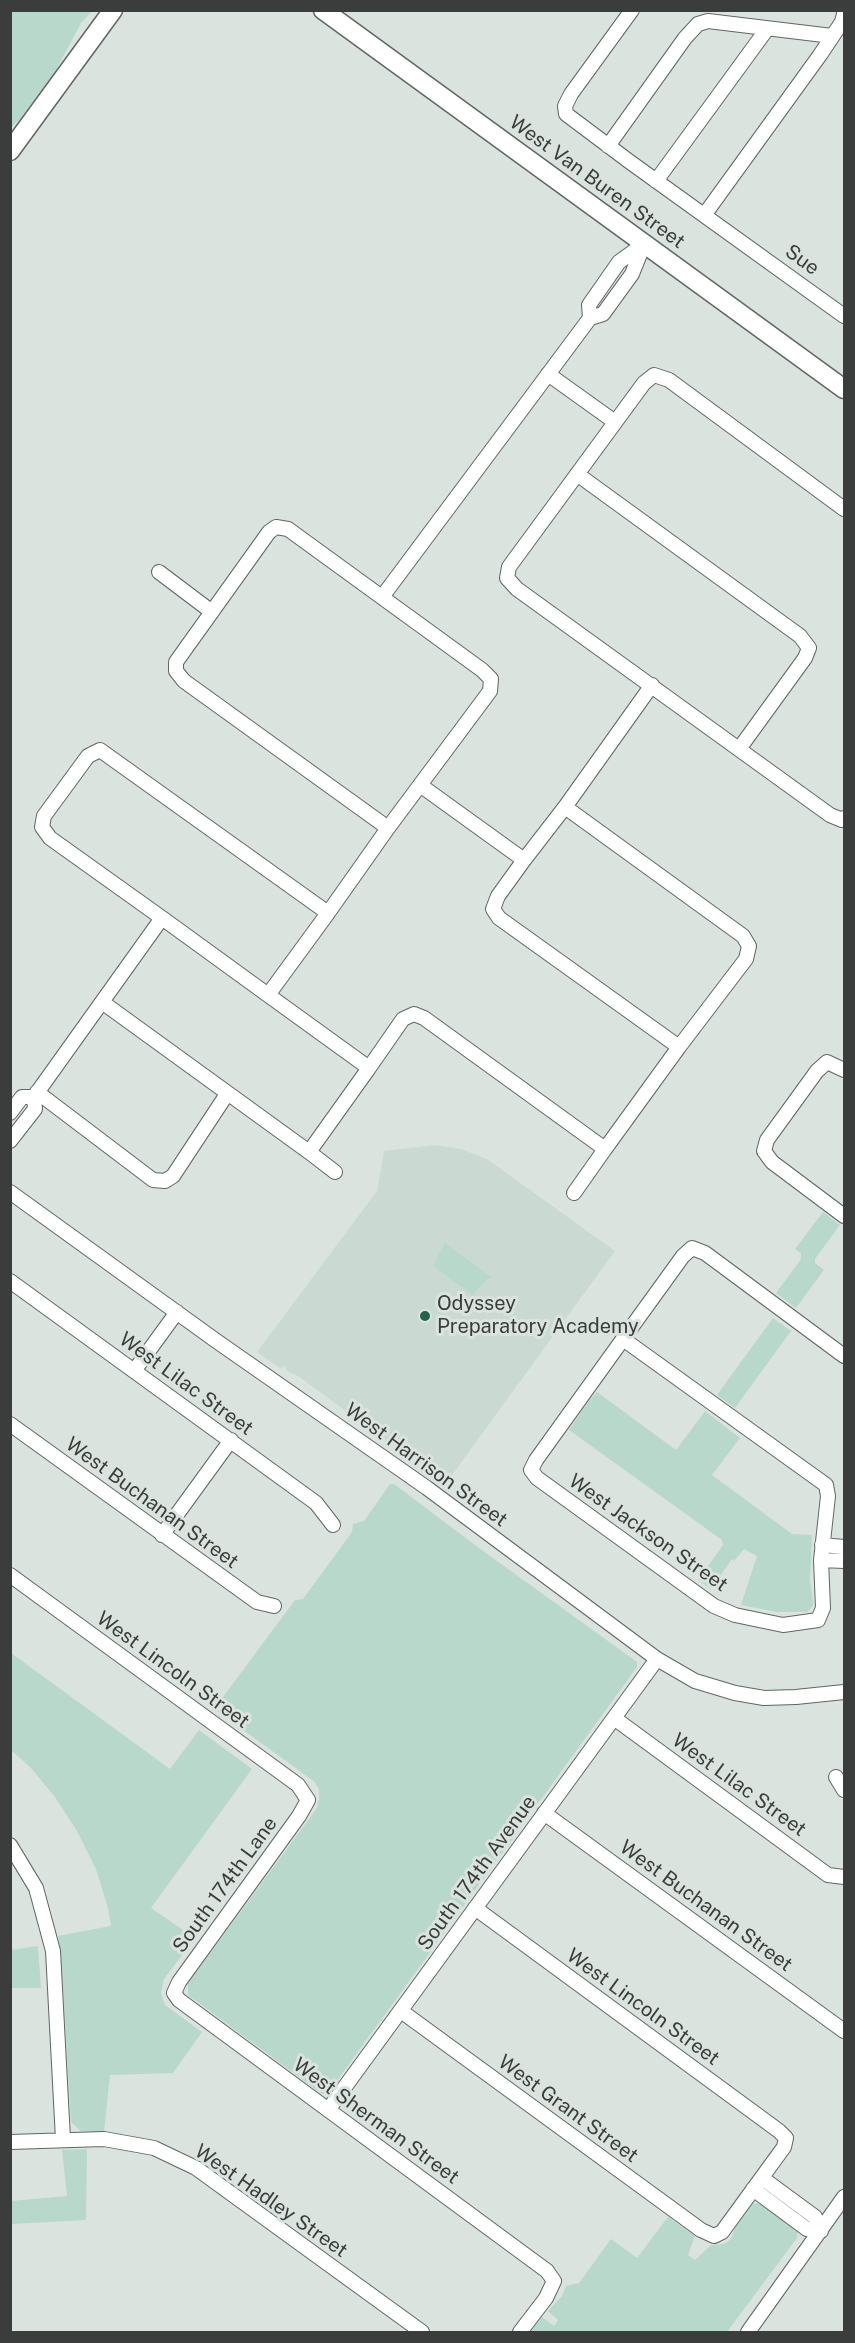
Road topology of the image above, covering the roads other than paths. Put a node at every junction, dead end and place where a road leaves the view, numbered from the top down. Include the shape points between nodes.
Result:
1 (113, 10) edge
2 (324, 10) edge
3 (632, 10) edge
4 (844, 14) edge
5 (766, 29) junction
6 (832, 36) junction
7 (12, 145) edge
8 (608, 146) junction
9 (656, 180) junction
10 (705, 214) junction
11 (644, 243) junction
12 (844, 316) edge
13 (548, 374) junction
14 (844, 389) edge
15 (615, 422) junction
16 (577, 474) junction
17 (844, 508) edge
18 (159, 572) dead end
19 (382, 597) junction
20 (212, 612) junction
21 (652, 685) junction
22 (739, 749) junction
23 (420, 786) junction
24 (565, 807) junction
25 (844, 818) edge
26 (388, 828) junction
27 (524, 860) junction
28 (328, 913) junction
29 (162, 918) junction
30 (268, 995) junction
31 (102, 1002) junction
32 (679, 1047) junction
33 (369, 1068) junction
34 (844, 1070) edge
35 (35, 1094) junction
36 (227, 1094) junction
37 (10, 1113) edge
38 (10, 1141) edge
39 (605, 1149) junction
40 (309, 1152) junction
41 (335, 1172) dead end
42 (10, 1192) edge
43 (574, 1193) dead end
44 (844, 1216) edge
45 (10, 1281) edge
46 (177, 1312) junction
47 (622, 1339) junction
48 (844, 1356) edge
49 (134, 1371) junction
50 (10, 1424) edge
51 (231, 1440) junction
52 (333, 1525) dead end
53 (162, 1535) junction
54 (822, 1545) junction
55 (844, 1546) edge
56 (821, 1560) junction
57 (844, 1561) edge
58 (10, 1575) edge
59 (274, 1606) dead end
60 (657, 1659) junction
61 (844, 1692) edge
62 (614, 1718) junction
63 (836, 1777) dead end
64 (844, 1790) edge
65 (308, 1800) joint
66 (544, 1813) junction
67 (10, 1845) edge
68 (844, 1877) edge
69 (476, 1908) junction
70 (174, 1993) joint
71 (401, 2010) junction
72 (844, 2031) edge
73 (328, 2110) junction
74 (63, 2139) junction
75 (10, 2142) edge
76 (758, 2184) junction
77 (844, 2197) edge
78 (821, 2231) junction
79 (422, 2332) edge
80 (520, 2332) edge
81 (748, 2332) edge

1 - 7 main road
2 - 11 main road, West Van Buren Street
3 - 8 street, Sue via 565,106 566,114
4 - 6 street
5 - 6 street
5 - 8 street via 708,21 698,24
5 - 9 street
6 - 10 street
8 - 9 street, Sue
9 - 10 street, Sue
10 - 12 street, Sue
11 - 13 street via 632,274 603,314 590,318
11 - 14 main road, West Van Buren Street
13 - 15 street
13 - 19 street
15 - 16 street
15 - 17 street via 654,375 669,380
16 - 21 street via 509,567 507,578
16 - 22 street via 800,636 809,648
18 - 20 street
19 - 20 street via 288,529 276,527
19 - 23 street via 490,679 490,691
20 - 26 street via 176,662 176,671 184,681
21 - 22 street
21 - 24 street
22 - 25 street via 830,815
23 - 26 street
23 - 27 street
24 - 27 street
24 - 32 street via 742,936 749,946 746,958
26 - 28 street
27 - 32 street via 498,896 493,909 499,918
28 - 29 street via 100,750 88,756 44,816 42,827 50,838
28 - 30 street
29 - 30 street
29 - 31 street
30 - 33 street
31 - 35 street
31 - 36 street
32 - 39 street
33 - 39 street via 403,1019 414,1014
33 - 40 street
34 - 44 street via 827,1062 817,1071 767,1140 764,1151 772,1162
35 - 36 street via 153,1180 165,1180 173,1176
35 - 37 street via 22,1097
35 - 38 street via 35,1109
36 - 40 street
39 - 43 street
40 - 41 street
42 - 46 street, West Harrison Street
45 - 49 street, West Lilac Street
46 - 49 street
46 - 60 street, West Harrison Street via 428,1488
47 - 48 street via 682,1256 692,1248 705,1253
47 - 54 street via 826,1485
47 - 56 street, West Jackson Street via 531,1470 546,1485 714,1606 756,1621 783,1625 818,1620 824,1608
49 - 51 street, West Lilac Street
50 - 53 street, West Buchanan Street
51 - 52 street, West Lilac Street via 316,1503
51 - 53 street
53 - 59 street, West Buchanan Street via 257,1602
54 - 55 street
54 - 56 street
56 - 57 street
58 - 65 street, West Lincoln Street via 298,1785
60 - 61 street, West Harrison Street via 695,1681 735,1693 764,1698
60 - 62 street, South 174th Avenue
62 - 66 street, South 174th Avenue
62 - 68 street, West Lilac Street via 828,1875
63 - 64 street
65 - 70 street, South 174th Lane
66 - 69 street, South 174th Avenue
66 - 72 street, West Buchanan Street
67 - 74 street via 36,1888 53,1951
69 - 71 street, South 174th Avenue
69 - 76 street, West Lincoln Street via 779,2130 786,2138 784,2147
70 - 73 street, West Sherman Street
71 - 73 street, South 174th Avenue
71 - 76 street, West Grant Street via 701,2230 714,2236 722,2232
73 - 80 street, West Sherman Street via 547,2271 554,2280 546,2298
74 - 75 street, West Hadley Street
74 - 79 street, West Hadley Street via 104,2139 154,2148 196,2168
76 - 78 street via 815,2217
77 - 78 street
78 - 81 street

